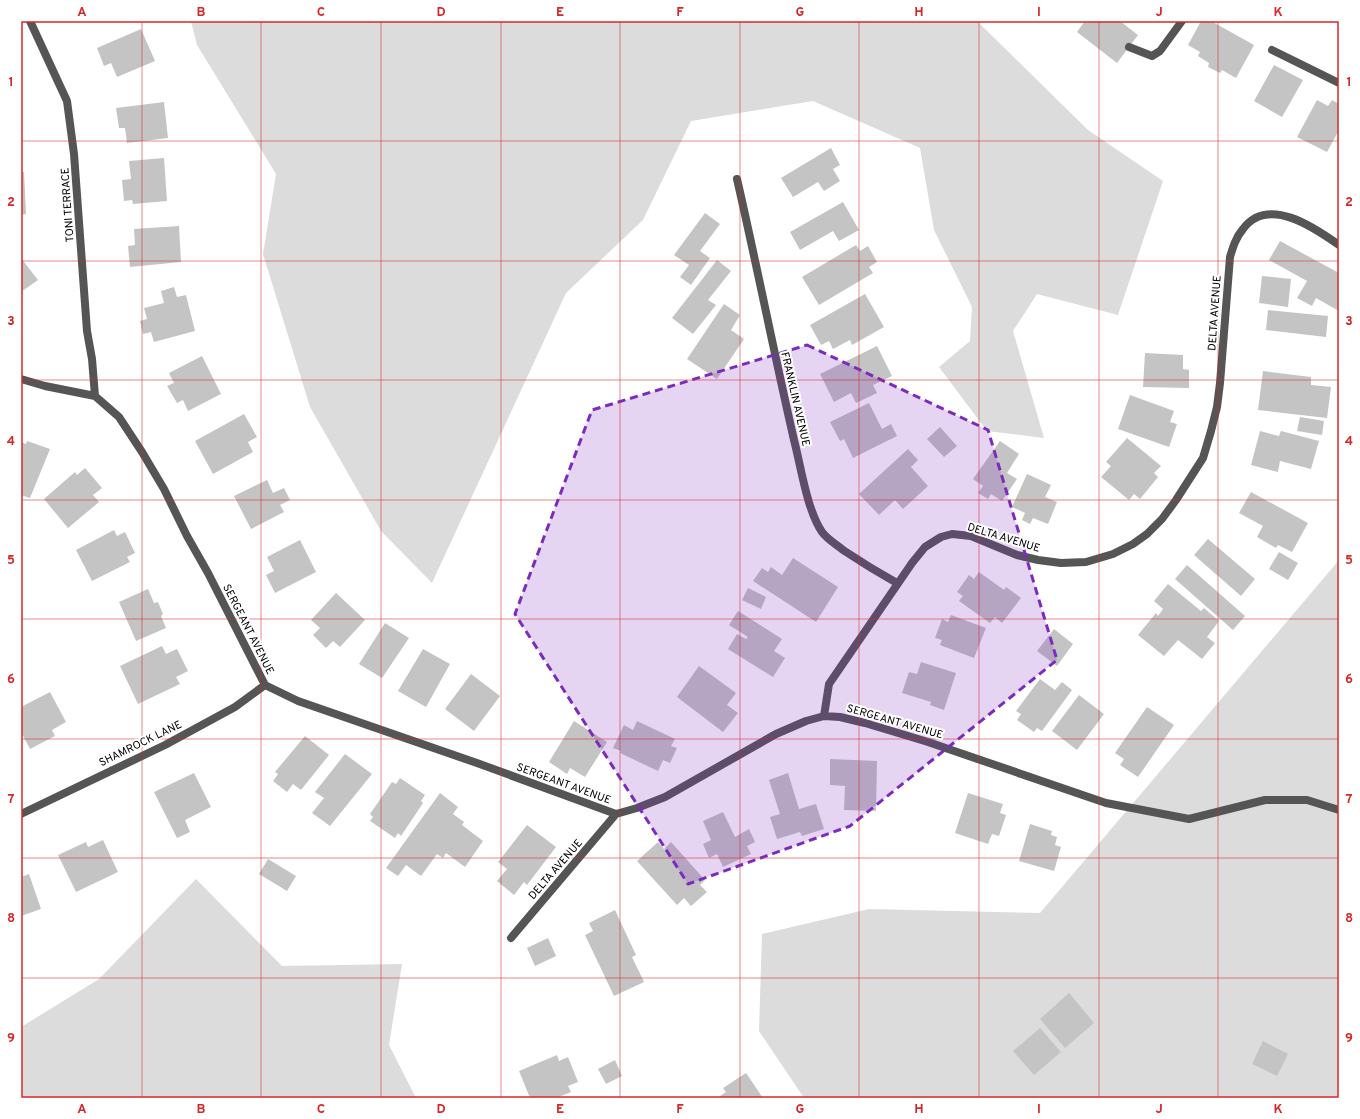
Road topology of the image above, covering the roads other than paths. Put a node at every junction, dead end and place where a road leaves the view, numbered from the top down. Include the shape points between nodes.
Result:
1 (30, 21) edge
2 (1182, 21) edge
3 (1129, 47) dead end
4 (1272, 50) dead end
5 (1339, 83) edge
6 (737, 179) dead end
7 (1339, 245) edge
8 (21, 379) edge
9 (95, 396) junction
10 (897, 584) junction
11 (265, 684) junction
12 (824, 716) junction
13 (1339, 810) edge
14 (21, 814) edge
15 (616, 814) junction
16 (510, 938) dead end

1 - 9 street, TONI TERRACE via 67,101
2 - 3 street via 1160,52 1152,56
4 - 5 street
6 - 10 street, FRANKLIN AVENUE via 780,378 814,517 823,533 837,545
7 - 10 street, DELTA AVENUE via 1315,228 1288,216 1262,216 1244,227 1230,256 1220,384 1212,431 1203,458 1190,479 1162,519 1147,534 1113,554 1086,562 1061,563 1017,555 971,536 952,534 941,537 925,547
8 - 9 street, SERGEANT AVENUE
9 - 11 street, SERGEANT AVENUE via 119,417 164,489
10 - 12 street, DELTA AVENUE via 829,684
11 - 14 street, SHAMROCK LANE via 234,707 165,745
11 - 15 street, SERGEANT AVENUE via 298,701
12 - 13 street, SERGEANT AVENUE via 865,723 928,742 1106,802 1189,819 1265,800 1308,800
12 - 15 street, SERGEANT AVENUE via 776,734 665,797
15 - 16 street, DELTA AVENUE

